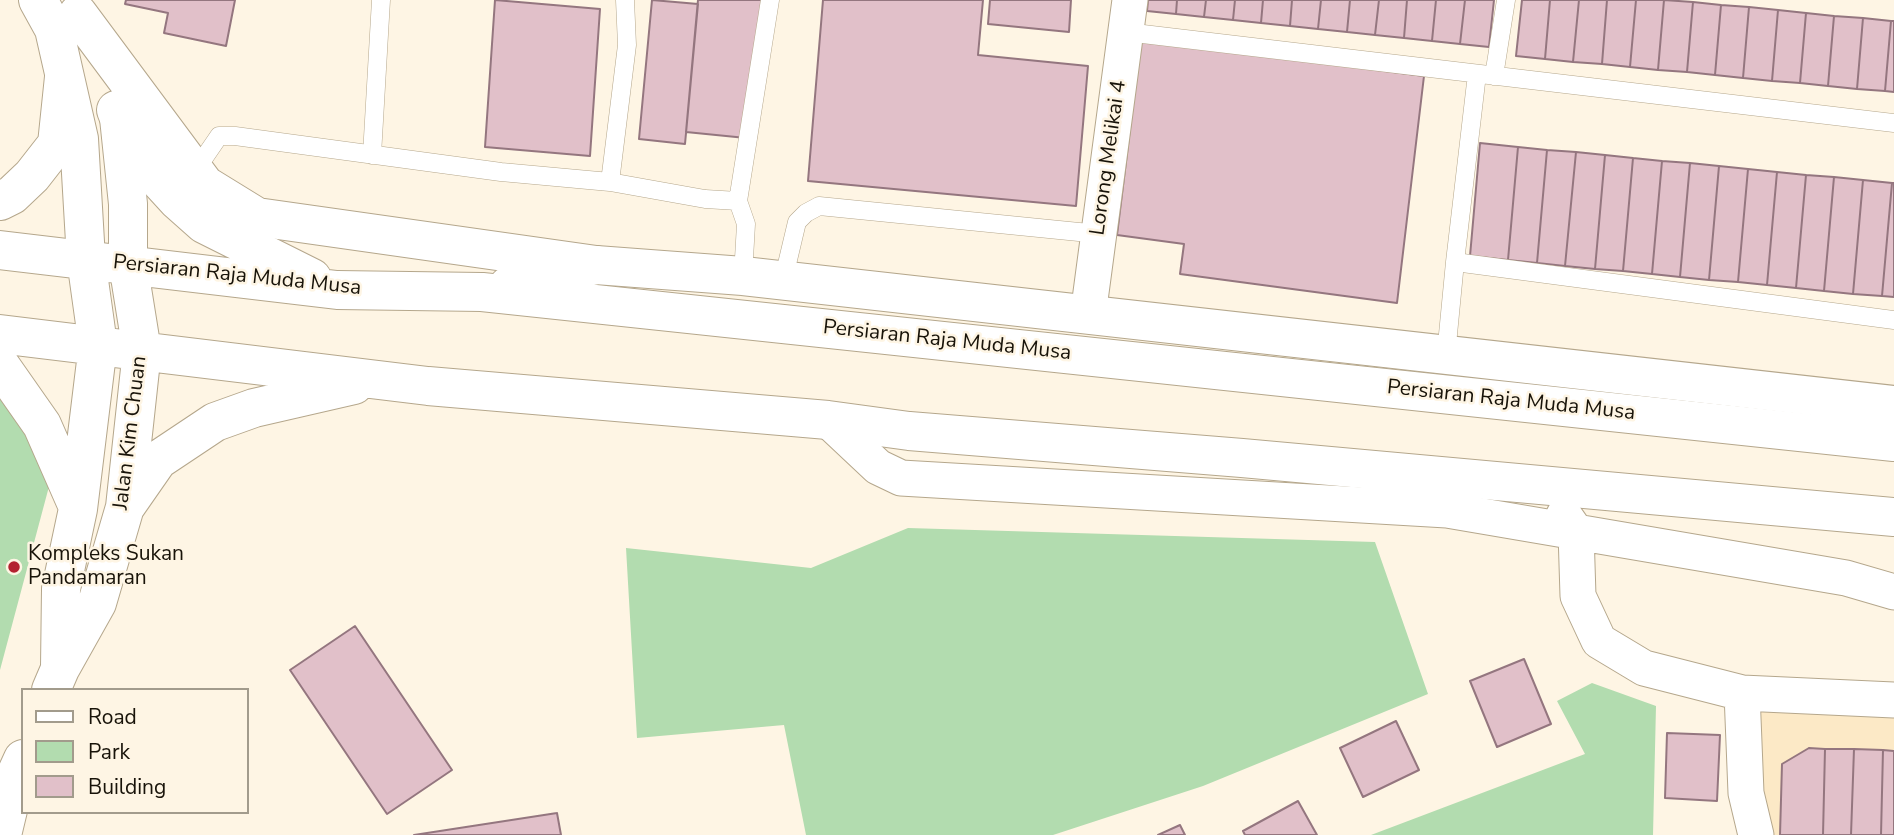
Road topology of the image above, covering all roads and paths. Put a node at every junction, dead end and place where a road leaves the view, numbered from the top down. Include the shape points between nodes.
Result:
1 (38, 0) edge
2 (381, 0) edge
3 (625, 0) edge
4 (770, 0) edge
5 (1506, 0) edge
6 (75, 7) edge
7 (1128, 16) edge
8 (1485, 75) junction
9 (64, 77) junction
10 (119, 118) junction
11 (1894, 123) edge
12 (372, 155) junction
13 (195, 171) junction
14 (610, 182) junction
15 (0, 201) edge
16 (738, 201) junction
17 (1099, 234) junction
18 (0, 250) edge
19 (86, 259) junction
20 (1454, 262) junction
21 (128, 264) junction
22 (596, 265) junction
23 (743, 276) junction
24 (783, 281) junction
25 (337, 290) junction
26 (482, 292) junction
27 (1088, 315) junction
28 (1894, 320) edge
29 (0, 334) edge
30 (98, 345) junction
31 (142, 351) junction
32 (1446, 355) junction
33 (0, 365) edge
34 (380, 379) junction
35 (1894, 405) edge
36 (828, 420) junction
37 (1894, 442) edge
38 (1542, 485) junction
39 (125, 507) junction
40 (78, 509) junction
41 (1847, 513) junction
42 (1894, 517) edge
43 (1894, 531) edge
44 (1576, 532) junction
45 (1894, 592) edge
46 (56, 679) edge
47 (1742, 693) junction
48 (1894, 701) edge
49 (21, 763) edge
50 (2, 835) edge
51 (1756, 835) edge

1 - 9 main road via 54,29
2 - 12 lane
3 - 14 lane via 627,45
4 - 16 lane
5 - 8 lane
6 - 10 main road
6 - 13 main road
7 - 8 lane
7 - 17 street, Lorong Melikai 4
8 - 11 lane
8 - 20 lane
9 - 15 main road via 57,144 32,176
9 - 19 main road via 79,139
10 - 21 main road, Jalan Kim Chuan via 128,204
10 - 25 main road via 155,176 204,223
12 - 13 lane via 219,136
12 - 14 lane
13 - 22 main road via 205,185 257,217
14 - 16 lane
16 - 23 lane via 746,224
17 - 24 lane via 819,206 797,222
17 - 27 street, Lorong Melikai 4
18 - 19 main road, Persiaran Raja Muda Musa
19 - 21 main road, Persiaran Raja Muda Musa
19 - 30 main road
20 - 28 lane
20 - 32 lane
21 - 25 main road, Persiaran Raja Muda Musa
21 - 31 main road, Jalan Kim Chuan
22 - 23 main road
22 - 26 main road
23 - 24 main road
24 - 27 main road
25 - 26 main road, Persiaran Raja Muda Musa
26 - 37 main road, Persiaran Raja Muda Musa
27 - 32 main road
29 - 30 main road
30 - 31 main road
30 - 40 main road
31 - 34 main road
31 - 39 main road, Jalan Kim Chuan
32 - 35 main road
33 - 40 main road via 42,425
34 - 36 main road
34 - 39 main road via 254,408 215,422 158,460
36 - 38 main road via 909,431
36 - 44 street via 878,467 901,478 1447,510
38 - 41 main road
38 - 44 street
39 - 46 main road, Jalan Kim Chuan via 97,603
40 - 46 main road via 61,589
41 - 42 main road
41 - 43 lane
44 - 45 street via 1846,578
44 - 47 street via 1578,596 1599,641 1644,668
47 - 48 street
47 - 51 street via 1746,793
49 - 50 main road

